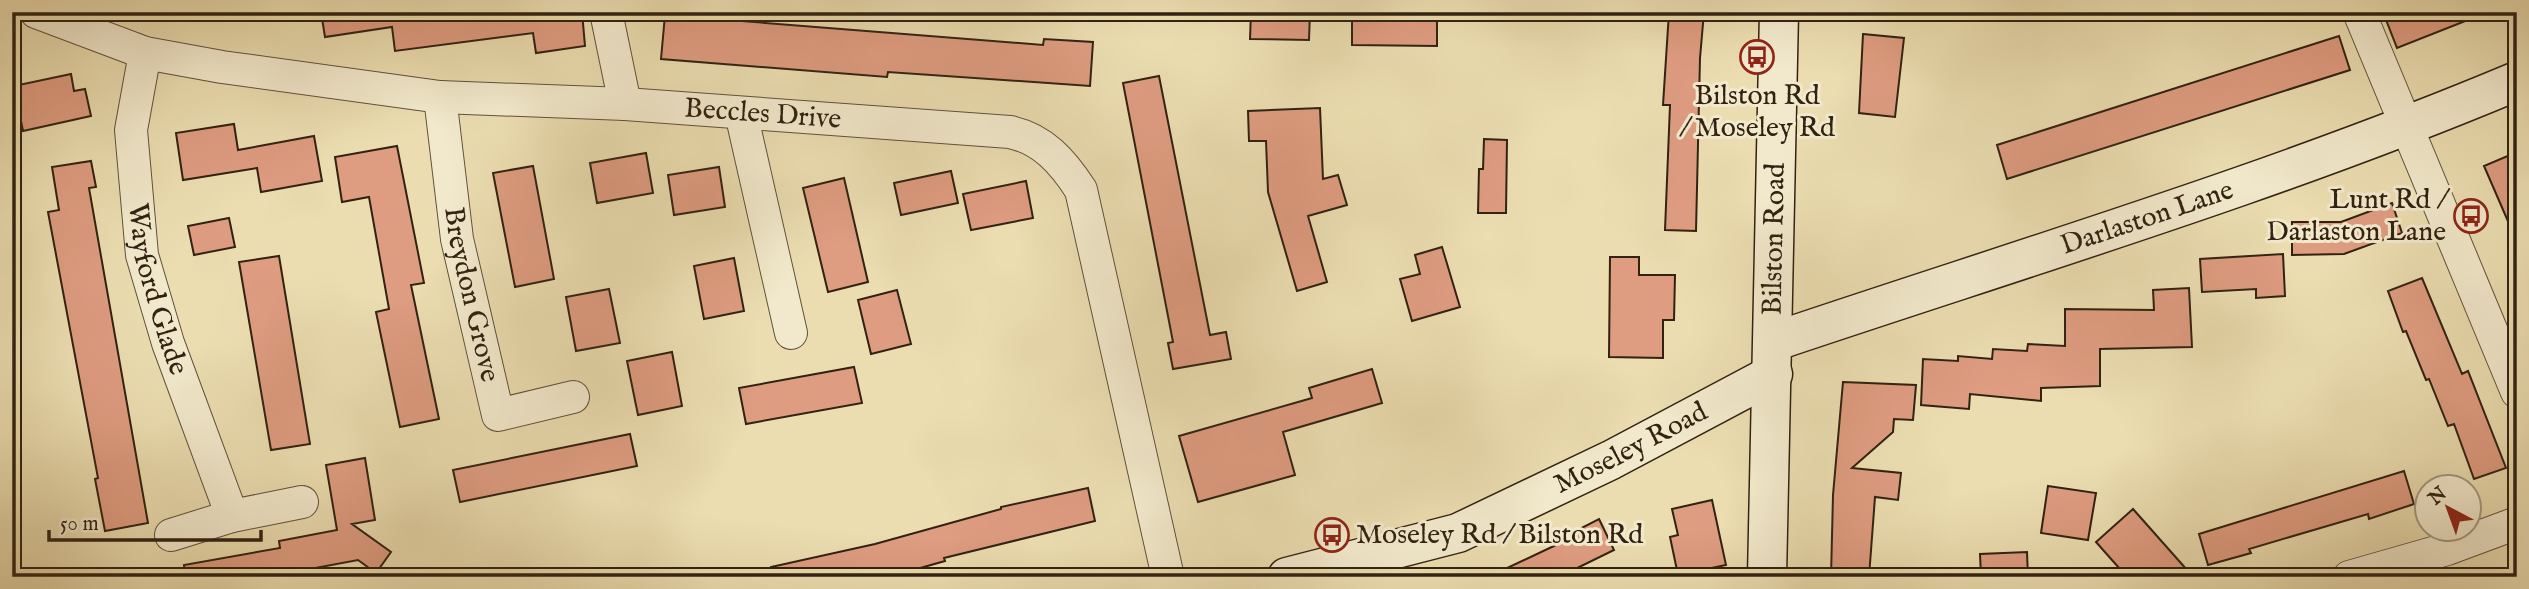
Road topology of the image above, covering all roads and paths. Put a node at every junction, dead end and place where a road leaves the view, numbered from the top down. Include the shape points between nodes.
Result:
1 (36, 12) edge
2 (606, 12) edge
3 (1779, 12) edge
4 (2360, 12) edge
5 (145, 53) junction
6 (2517, 81) edge
7 (440, 97) junction
8 (625, 104) junction
9 (741, 113) junction
10 (2406, 127) junction
11 (792, 333) dead end
12 (1773, 358) junction
13 (2516, 388) edge
14 (573, 397) dead end
15 (302, 502) dead end
16 (232, 516) junction
17 (2517, 523) edge
18 (171, 535) dead end
19 (1168, 577) edge
20 (1287, 577) edge
21 (1767, 577) edge
22 (2349, 577) edge

1 - 5 street, Beccles Drive
2 - 8 street
3 - 12 street, Bilston Road
4 - 10 street
5 - 7 street, Beccles Drive
5 - 16 street, Wayford Glade via 131,130 142,254 168,343
6 - 10 street, Darlaston Lane
7 - 8 street, Beccles Drive
7 - 14 street, Breydon Grove via 457,239 498,415
8 - 9 street, Beccles Drive
9 - 11 street
9 - 19 street, Beccles Drive via 1010,132 1032,137 1068,170 1081,190
10 - 12 street, Darlaston Lane
10 - 13 street
12 - 20 street, Moseley Road via 1600,466 1458,533
12 - 21 street, Bilston Road
15 - 16 street
16 - 18 street
17 - 22 street

